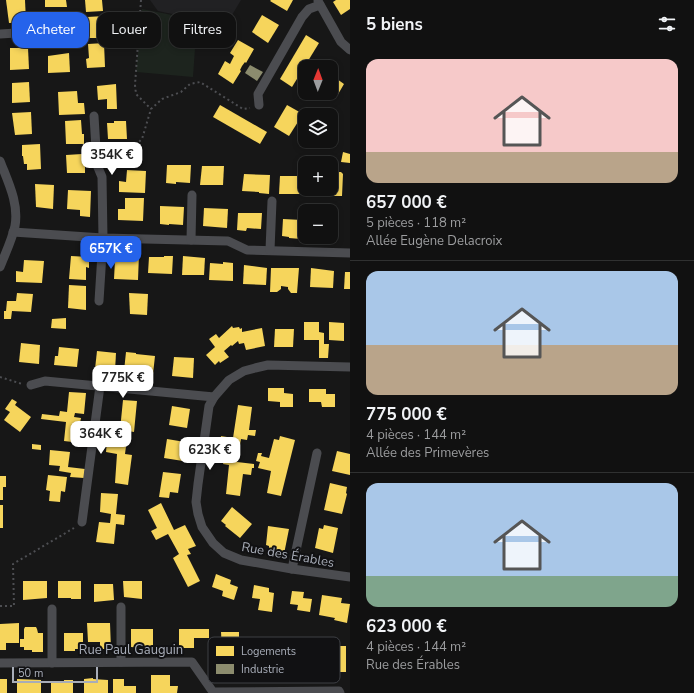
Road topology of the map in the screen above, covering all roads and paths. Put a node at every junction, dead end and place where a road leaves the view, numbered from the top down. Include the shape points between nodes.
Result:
1 (141, 0) edge
2 (319, 3) edge
3 (12, 33) edge
4 (0, 34) edge
5 (350, 50) edge
6 (259, 105) joint
7 (152, 109) junction
8 (94, 116) dead end
9 (0, 161) edge
10 (102, 177) junction
11 (192, 195) dead end
12 (272, 201) dead end
13 (13, 232) junction
14 (103, 238) junction
15 (191, 240) junction
16 (270, 250) junction
17 (350, 253) edge
18 (0, 267) edge
19 (99, 301) dead end
20 (350, 367) edge
21 (0, 377) edge
22 (31, 385) joint
23 (100, 386) junction
24 (214, 396) junction
25 (317, 453) dead end
26 (82, 522) joint
27 (292, 569) junction
28 (350, 577) edge
29 (0, 606) edge
30 (121, 607) dead end
31 (52, 609) dead end
32 (121, 662) junction
33 (0, 663) edge
34 (52, 663) junction
35 (340, 693) edge

1 - 7 path via 135,85 136,94
2 - 5 street via 341,42
2 - 6 street via 302,17 258,94
3 - 4 street
6 - 7 path via 243,109 200,82 190,84 182,92 162,99
7 - 10 path via 142,139
8 - 10 street via 97,166
9 - 13 street via 15,203
10 - 14 street
11 - 15 street
12 - 16 street
13 - 14 street
13 - 18 street
14 - 15 street
14 - 19 street
15 - 16 street via 228,241 247,250
16 - 17 street
20 - 24 street, Rue des Érables via 255,368 236,375
21 - 22 path
22 - 23 street via 45,381
23 - 24 street
23 - 26 street
24 - 27 street, Rue des Érables via 208,412 196,495 202,527 218,548 236,559
25 - 27 street
26 - 29 path via 13,564 14,606
27 - 28 street, Rue des Érables
30 - 32 street
31 - 34 street
32 - 34 street, Rue Paul Gauguin
32 - 35 street, Rue Paul Gauguin via 192,662 213,692
33 - 34 street, Rue Paul Gauguin

